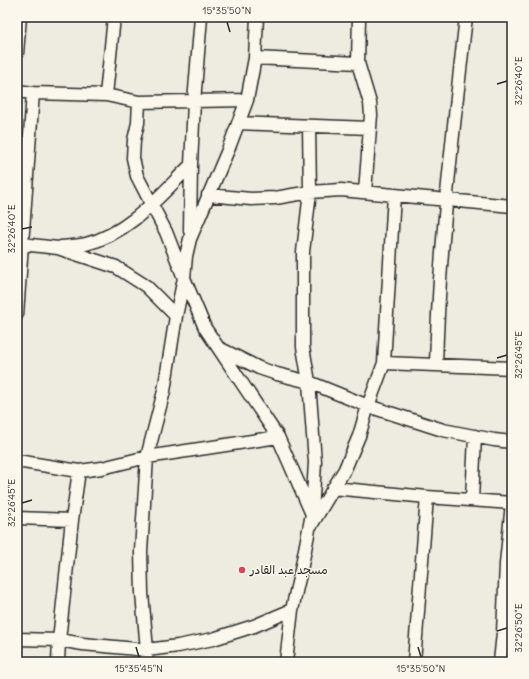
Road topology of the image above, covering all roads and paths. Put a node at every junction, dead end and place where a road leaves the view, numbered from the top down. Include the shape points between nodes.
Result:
1 (20, 17) edge
2 (114, 17) edge
3 (200, 17) edge
4 (257, 17) edge
5 (359, 17) edge
6 (466, 17) edge
7 (17, 53) edge
8 (255, 58) junction
9 (358, 63) junction
10 (17, 91) edge
11 (33, 93) junction
12 (106, 95) junction
13 (248, 100) junction
14 (139, 102) junction
15 (194, 102) junction
16 (238, 123) junction
17 (309, 126) junction
18 (370, 128) junction
19 (191, 165) junction
20 (310, 192) junction
21 (365, 192) junction
22 (208, 195) junction
23 (394, 195) junction
24 (446, 199) junction
25 (151, 204) junction
26 (512, 206) edge
27 (190, 239) junction
28 (22, 244) junction
29 (58, 248) junction
30 (19, 257) edge
31 (184, 278) junction
32 (17, 314) edge
33 (176, 316) junction
34 (218, 348) junction
35 (384, 364) junction
36 (436, 365) junction
37 (512, 368) edge
38 (309, 382) junction
39 (368, 406) junction
40 (475, 436) junction
41 (278, 437) junction
42 (512, 442) edge
43 (147, 457) junction
44 (17, 461) edge
45 (79, 471) junction
46 (333, 488) junction
47 (427, 497) junction
48 (472, 500) junction
49 (512, 503) edge
50 (312, 514) junction
51 (17, 518) edge
52 (72, 520) junction
53 (310, 528) junction
54 (292, 610) junction
55 (17, 639) edge
56 (59, 640) junction
57 (147, 656) edge
58 (58, 662) edge
59 (286, 662) edge
60 (414, 662) edge
61 (500, 662) edge

1 - 7 street
2 - 12 street
3 - 15 street
4 - 8 street
5 - 9 street
6 - 24 street
8 - 9 street
8 - 13 street
9 - 18 street via 370,103
10 - 11 street
11 - 12 street
11 - 28 street
12 - 14 street
13 - 15 street
13 - 16 street
14 - 15 street
14 - 25 street via 133,158 137,176
15 - 19 street
16 - 17 street
16 - 22 street
17 - 18 street
17 - 20 street
18 - 21 street
19 - 25 street
19 - 27 street
20 - 21 street
20 - 22 street via 251,199
20 - 38 street via 303,252 303,347
21 - 23 street
22 - 27 street
23 - 24 street
23 - 35 street
24 - 26 street
24 - 36 street
25 - 29 street via 128,225 107,237 85,245
25 - 31 street via 166,232
27 - 31 street
28 - 29 street
28 - 30 street
29 - 33 street via 116,267 146,286
30 - 32 street
31 - 33 street
31 - 34 street via 205,328
33 - 43 street via 164,391
34 - 38 street via 259,368
34 - 41 street
35 - 36 street
35 - 39 street
36 - 37 street
38 - 39 street
38 - 50 street via 315,462
39 - 40 street via 443,430
39 - 46 street via 345,469
40 - 42 street
40 - 48 street
41 - 43 street
41 - 50 street
43 - 45 street
43 - 57 street via 141,551
44 - 45 street
45 - 52 street
46 - 47 street
46 - 53 street
47 - 48 street
47 - 60 street
48 - 49 street
49 - 61 street
50 - 53 street
51 - 52 street
52 - 56 street
53 - 54 street
54 - 57 street via 254,626
54 - 59 street
55 - 56 street
56 - 57 street
56 - 58 street

